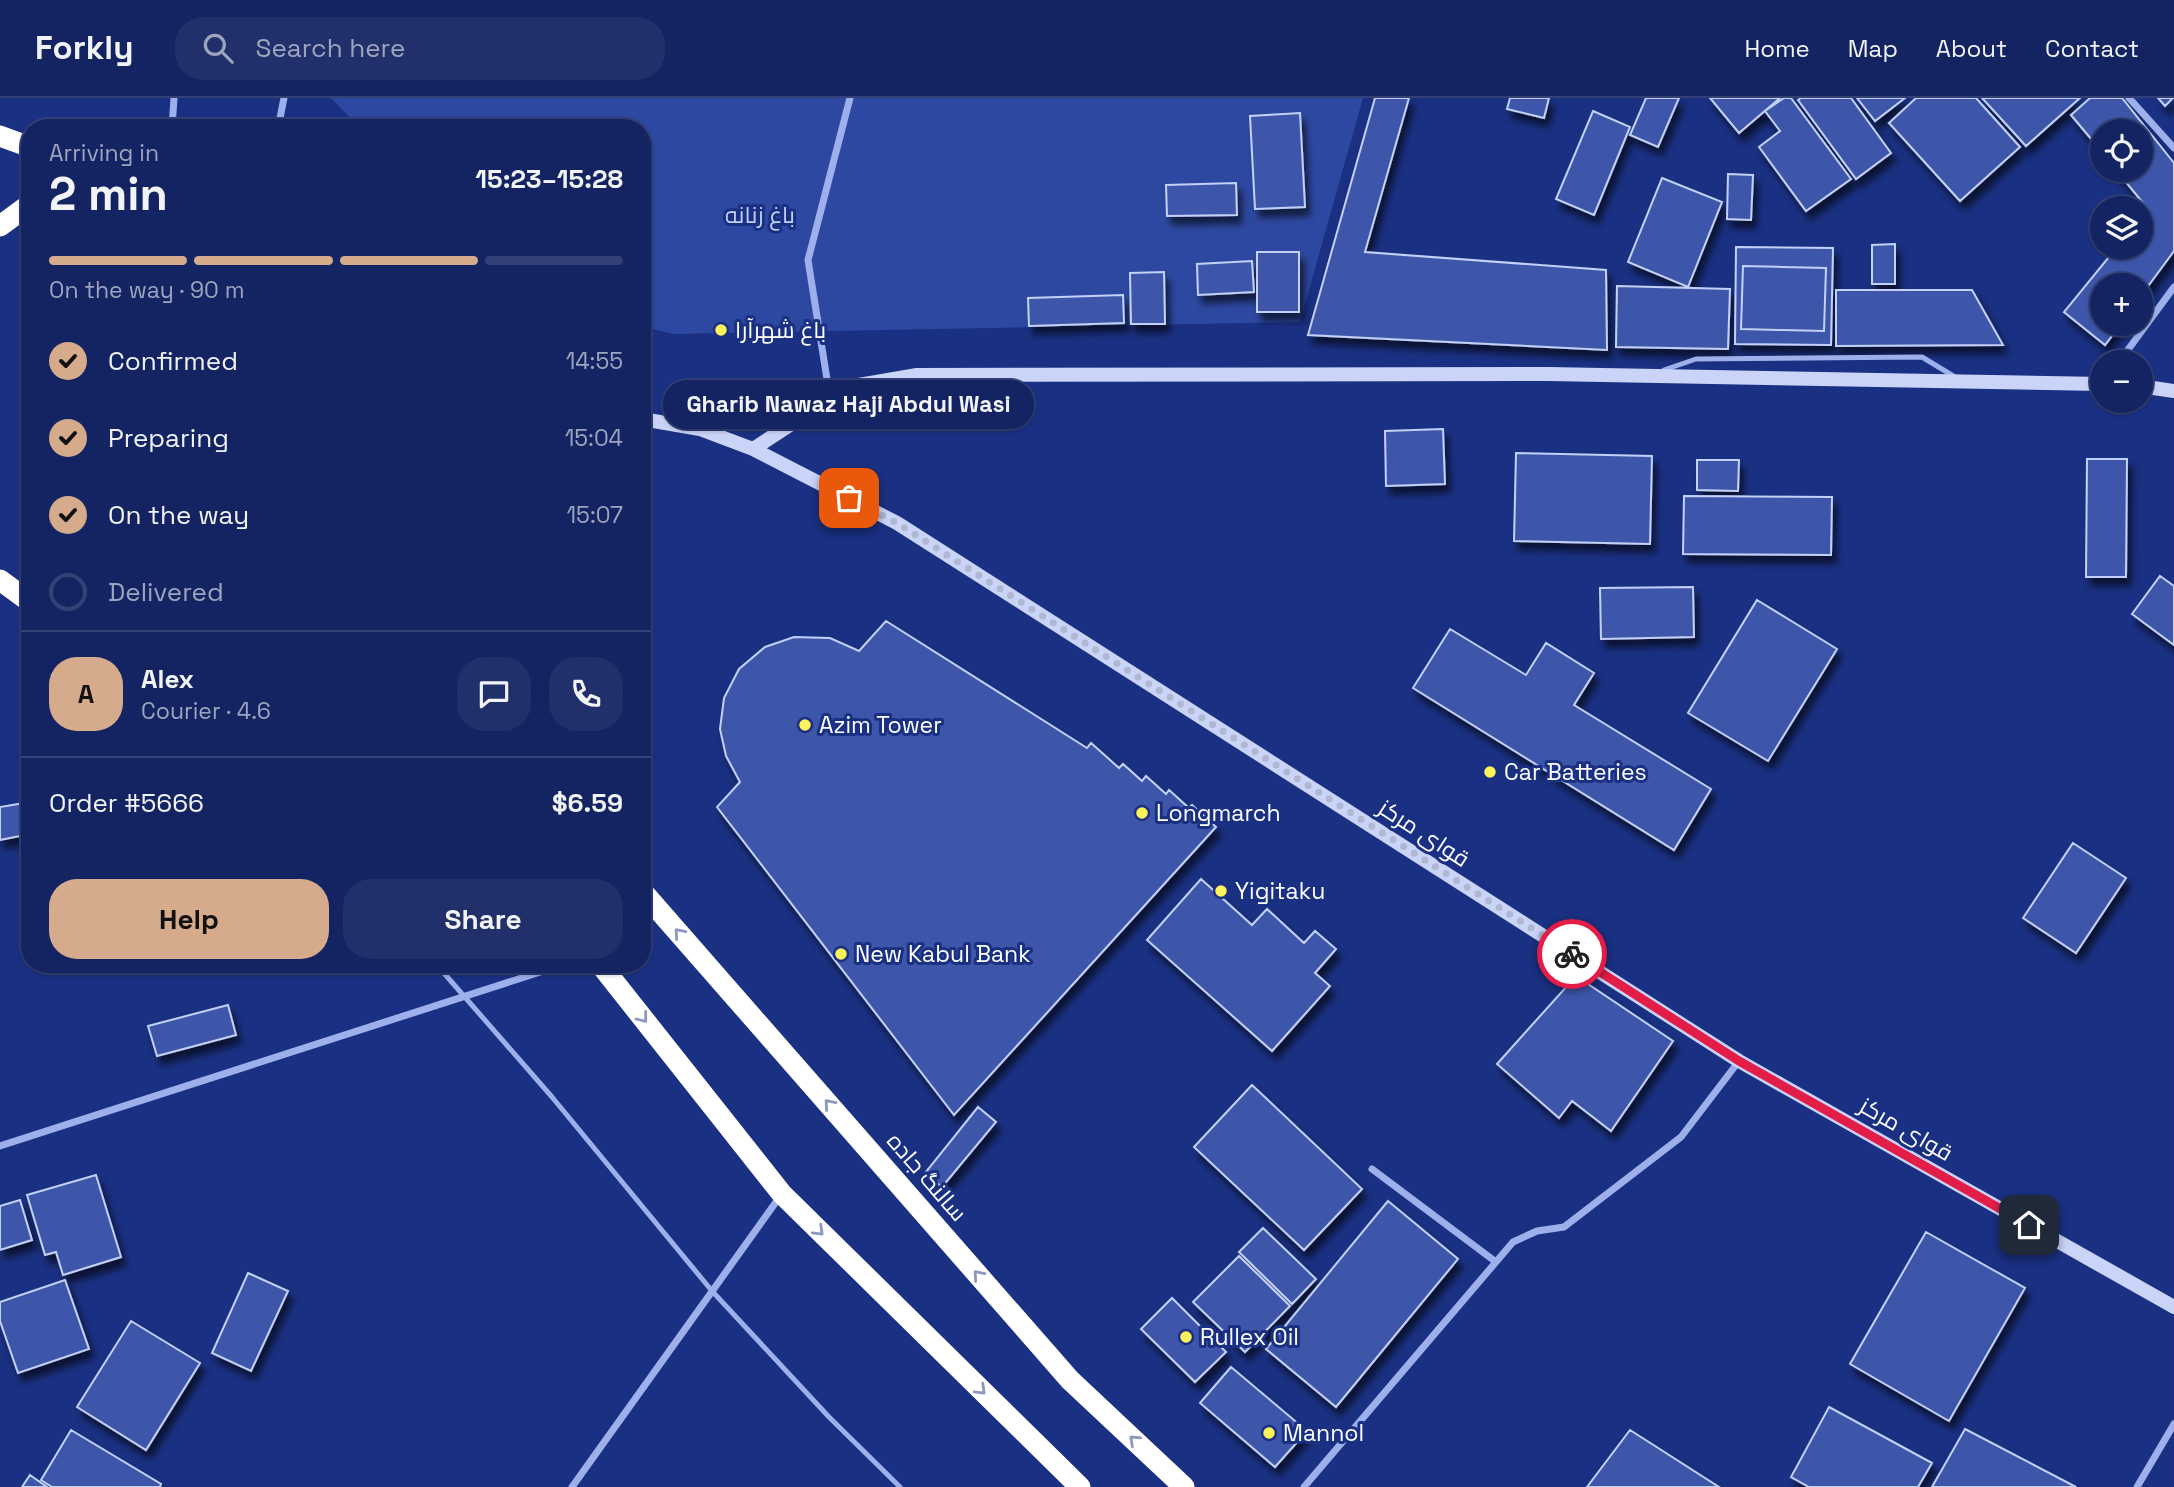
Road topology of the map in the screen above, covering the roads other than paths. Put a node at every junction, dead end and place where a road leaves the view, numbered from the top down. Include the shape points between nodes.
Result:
1 (174, 98) edge
2 (284, 98) edge
3 (850, 98) edge
4 (2129, 98) edge
5 (173, 119) edge
6 (280, 119) edge
7 (0, 136) edge
8 (21, 144) edge
9 (2174, 148) edge
10 (21, 211) edge
11 (0, 226) edge
12 (2174, 287) edge
13 (2128, 350) edge
14 (1648, 376) junction
15 (1964, 382) junction
16 (2090, 384) edge
17 (2153, 388) edge
18 (2174, 391) edge
19 (830, 399) junction
20 (651, 421) edge
21 (753, 449) junction
22 (0, 580) edge
23 (21, 595) edge
24 (651, 901) edge
25 (444, 973) edge
26 (537, 973) edge
27 (607, 973) edge
28 (464, 996) junction
29 (1739, 1061) junction
30 (0, 1146) edge
31 (1372, 1170) dead end
32 (782, 1194) junction
33 (1496, 1262) junction
34 (712, 1291) junction
35 (2174, 1307) edge
36 (2174, 1424) edge
37 (572, 1487) edge
38 (901, 1487) edge
39 (1080, 1487) edge
40 (1184, 1487) edge
41 (1304, 1487) edge
42 (2137, 1487) edge

1 - 5 street
2 - 6 street
3 - 19 street via 808,260
4 - 9 street
7 - 8 highway
10 - 11 highway
12 - 13 street
14 - 15 main road
14 - 15 lane via 1696,359 1922,357
14 - 19 main road via 917,375 853,386
15 - 16 main road
17 - 18 main road
19 - 21 main road
20 - 21 main road, قوای مرکز via 700,429
21 - 29 main road, قوای مرکز via 897,523
22 - 23 highway
40 -> 24 highway, سالنگ جاده via 1070,1380
25 - 28 lane
26 - 28 street
27 -> 32 highway
28 - 30 street
28 - 34 lane
29 - 33 street via 1681,1137 1564,1227 1513,1241
29 - 35 main road, قوای مرکز
31 - 33 street
32 - 34 street
32 -> 39 highway
33 - 41 street
34 - 37 street
34 - 38 lane
36 - 42 street

